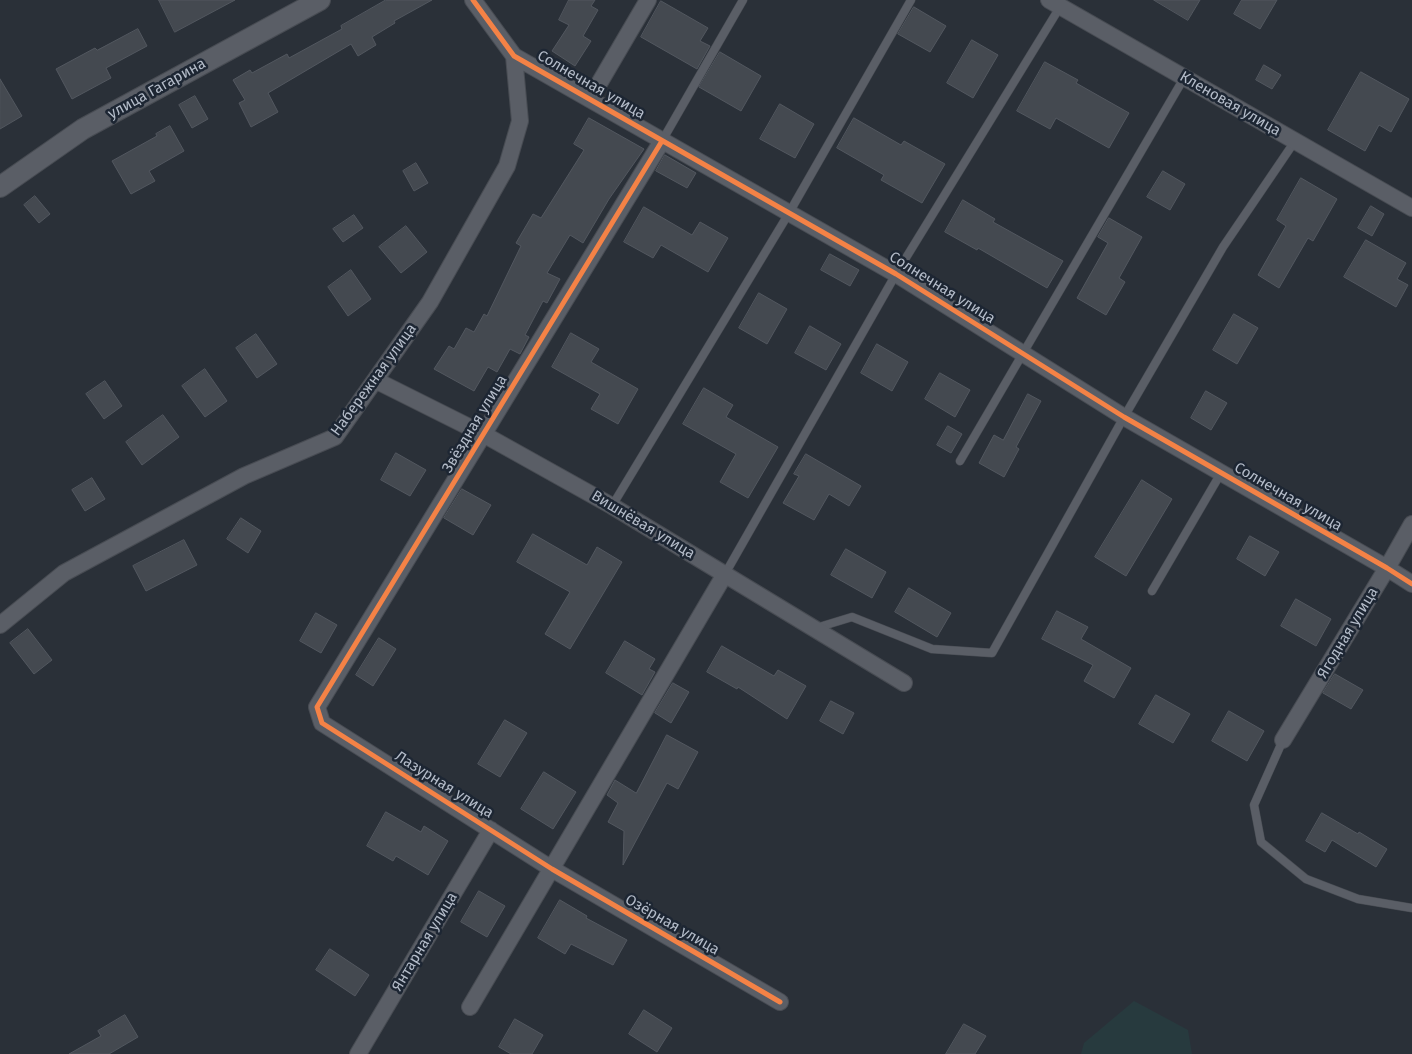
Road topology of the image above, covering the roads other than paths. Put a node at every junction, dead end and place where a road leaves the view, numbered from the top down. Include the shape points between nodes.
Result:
1 (320, 0) edge
2 (473, 0) edge
3 (648, 0) edge
4 (743, 0) edge
5 (911, 0) edge
6 (1054, 3) edge
7 (514, 56) junction
8 (1184, 78) junction
9 (590, 99) junction
10 (662, 140) junction
11 (1295, 141) junction
12 (0, 187) edge
13 (1412, 208) edge
14 (789, 213) junction
15 (896, 274) junction
16 (1022, 353) junction
17 (375, 380) junction
18 (1124, 417) junction
19 (483, 434) junction
20 (960, 460) dead end
21 (1221, 473) junction
22 (612, 506) junction
23 (1412, 524) edge
24 (1387, 568) junction
25 (725, 574) junction
26 (1412, 584) edge
27 (1152, 591) dead end
28 (0, 625) edge
29 (814, 628) junction
30 (904, 683) dead end
31 (322, 723) joint
32 (1283, 740) joint
33 (491, 830) junction
34 (552, 869) junction
35 (1412, 908) edge
36 (780, 1002) dead end
37 (470, 1007) dead end
38 (358, 1054) edge

1 - 12 street, улица Гагарина via 82,129
2 - 7 street, Солнечная улица
3 - 9 street
4 - 10 lane
5 - 14 lane
6 - 8 street, Кленовая улица
6 - 15 lane
7 - 9 street, Солнечная улица
7 - 17 street, Набережная улица via 520,121 506,166 430,302
8 - 11 street, Кленовая улица
8 - 16 lane
9 - 10 street, Солнечная улица
10 - 14 street, Солнечная улица
10 - 19 street, Звёздная улица
11 - 13 street, Кленовая улица
11 - 18 lane via 1223,247
14 - 15 street, Солнечная улица
14 - 22 lane
15 - 16 street, Солнечная улица
15 - 25 lane
16 - 18 street, Солнечная улица
16 - 20 lane
17 - 19 street, Вишнёвая улица
17 - 28 street, Набережная улица via 335,437 244,476 64,573
18 - 21 street, Солнечная улица
18 - 29 lane via 992,653 932,649 852,617
19 - 22 street, Вишнёвая улица
19 - 31 street, Звёздная улица via 317,708
21 - 24 street, Солнечная улица
21 - 27 lane
22 - 25 street, Вишнёвая улица
23 - 24 street, Ягодная улица
24 - 26 street, Солнечная улица
24 - 32 street, Ягодная улица
25 - 29 street, Вишнёвая улица
25 - 34 street
29 - 30 street, Вишнёвая улица
31 - 33 street, Лазурная улица
32 - 35 lane via 1254,805 1261,842 1306,880 1358,899
33 - 34 street, Лазурная улица
33 - 38 street, Янтарная улица
34 - 36 street, Озёрная улица
34 - 37 street

